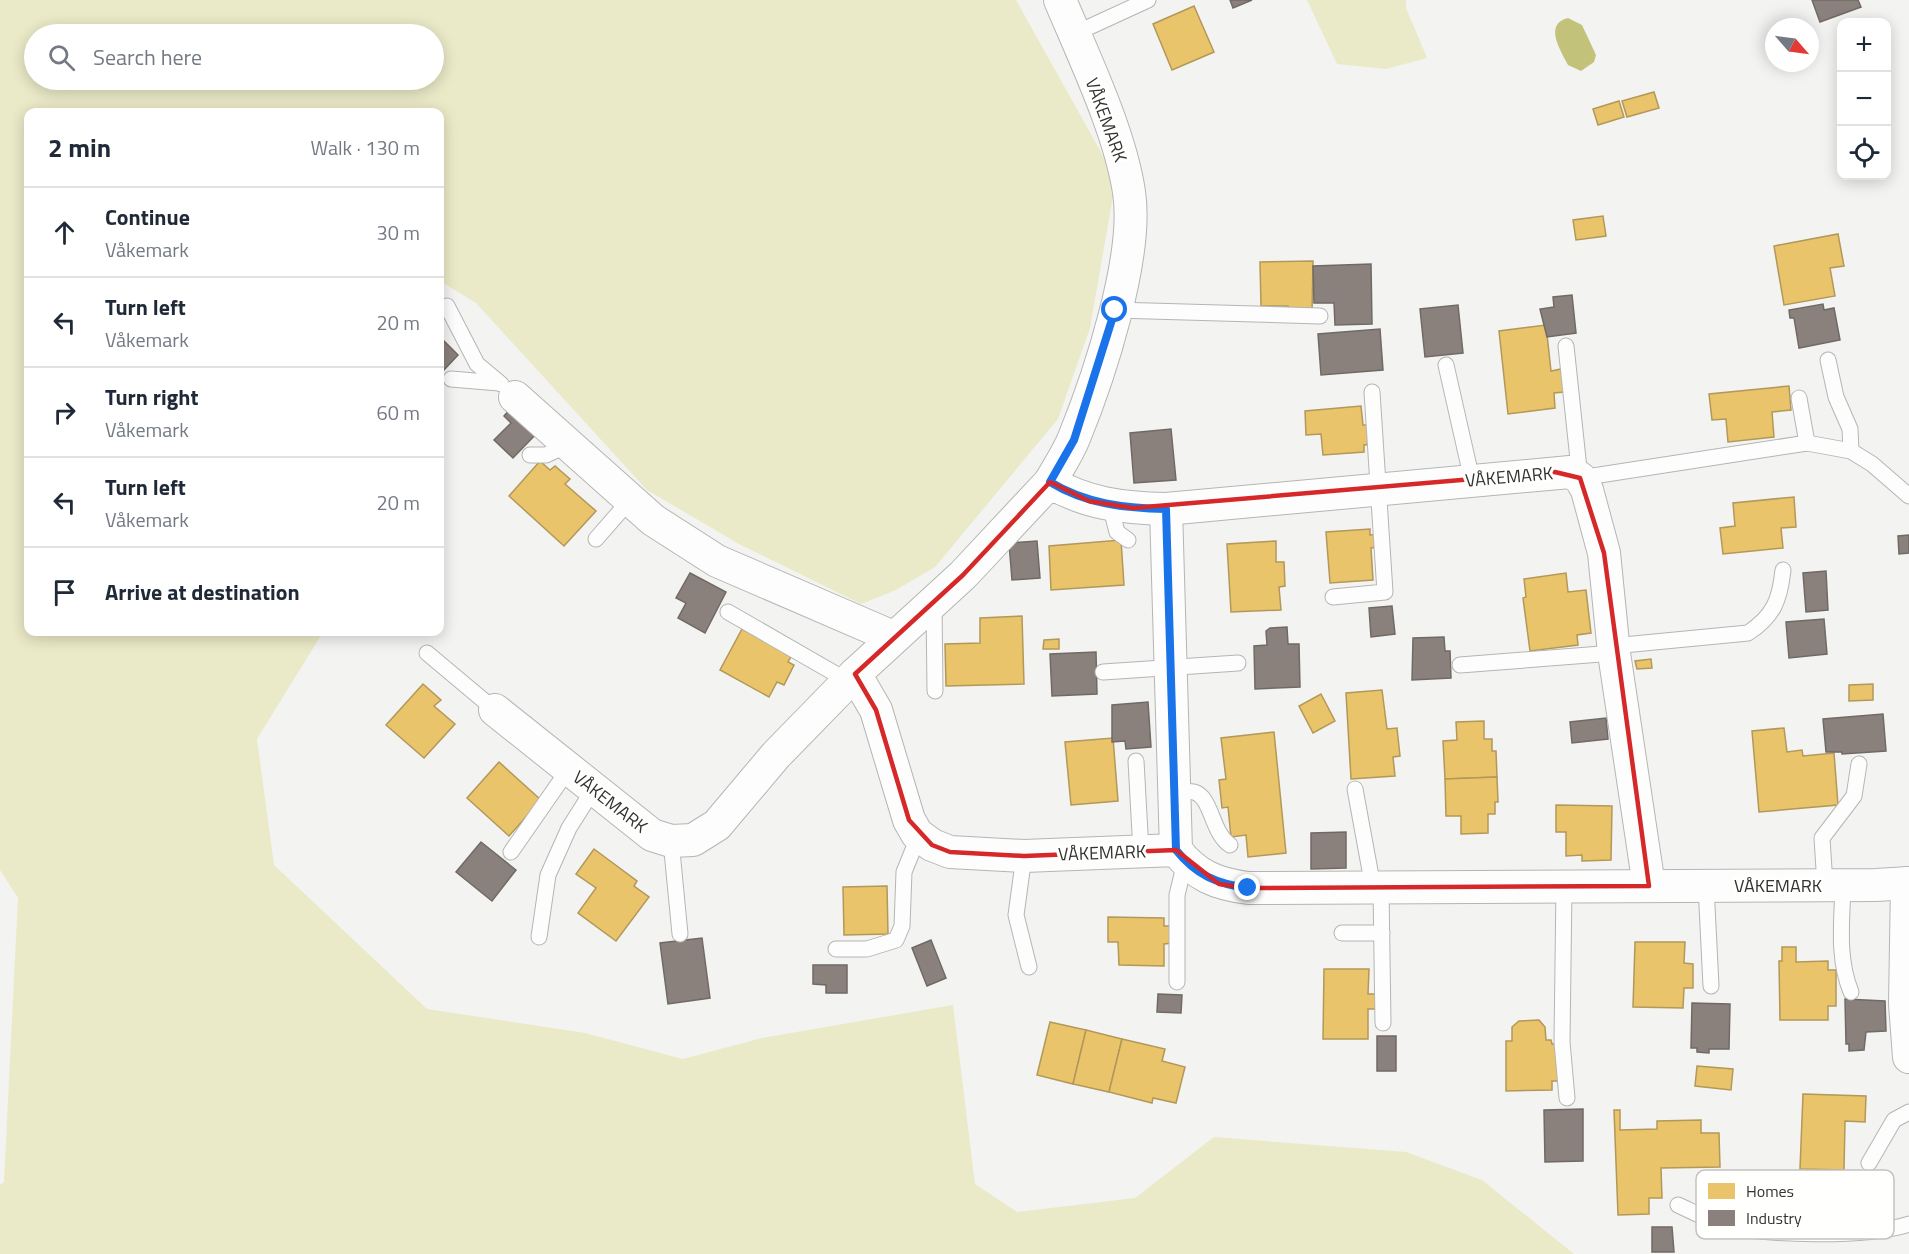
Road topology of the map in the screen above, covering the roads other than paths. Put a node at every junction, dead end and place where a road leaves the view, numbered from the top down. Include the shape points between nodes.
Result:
1 (1060, 0) edge
2 (1148, 0) edge
3 (1074, 34) junction
4 (447, 306) dead end
5 (1115, 310) junction
6 (1320, 316) dead end
7 (1566, 346) dead end
8 (1828, 360) dead end
9 (1446, 365) dead end
10 (451, 379) dead end
11 (508, 390) junction
12 (1372, 392) dead end
13 (1799, 398) dead end
14 (1808, 443) junction
15 (567, 445) junction
16 (1851, 452) junction
17 (530, 455) dead end
18 (1580, 478) junction
19 (1472, 480) junction
20 (1050, 482) junction
21 (1377, 489) junction
22 (1909, 496) edge
23 (630, 500) junction
24 (1110, 505) junction
25 (1166, 509) junction
26 (596, 539) dead end
27 (1128, 540) dead end
28 (1783, 570) dead end
29 (1333, 597) dead end
30 (934, 601) junction
31 (728, 612) dead end
32 (893, 637) junction
33 (1613, 650) junction
34 (427, 653) dead end
35 (1238, 663) dead end
36 (1460, 665) dead end
37 (1172, 666) junction
38 (1103, 672) dead end
39 (852, 677) junction
40 (935, 692) dead end
41 (495, 710) joint
42 (1136, 762) dead end
43 (1859, 764) dead end
44 (568, 770) junction
45 (1355, 789) dead end
46 (593, 790) junction
47 (1175, 792) junction
48 (919, 835) junction
49 (671, 841) junction
50 (1230, 844) dead end
51 (511, 852) dead end
52 (1141, 852) junction
53 (1024, 856) junction
54 (1181, 856) junction
55 (1908, 883) edge
56 (1834, 885) junction
57 (1564, 886) junction
58 (1649, 886) junction
59 (1706, 886) junction
60 (1377, 887) junction
61 (1342, 933) dead end
62 (1382, 933) junction
63 (680, 934) dead end
64 (539, 937) dead end
65 (836, 949) dead end
66 (1029, 967) dead end
67 (1177, 982) dead end
68 (1711, 986) dead end
69 (1851, 992) dead end
70 (1383, 1023) dead end
71 (1909, 1057) edge
72 (1567, 1098) dead end
73 (1909, 1112) edge
74 (1869, 1163) dead end
75 (1678, 1205) dead end
76 (1696, 1213) edge
77 (1909, 1224) edge
78 (1894, 1229) edge

1 - 3 street, VÅKEMARK
2 - 3 lane
3 - 5 street, VÅKEMARK via 1120,151 1129,193 1131,233
4 - 11 lane via 477,364
5 - 6 lane
5 - 20 street, VÅKEMARK via 1074,440
7 - 18 lane
8 - 16 lane via 1836,397 1850,429
9 - 19 lane
10 - 11 lane
11 - 15 street
12 - 21 lane
13 - 14 lane
14 - 16 lane
14 - 18 lane
15 - 17 lane via 546,455
15 - 23 street
16 - 22 lane via 1872,464
18 - 19 street, VÅKEMARK via 1562,472
18 - 33 street, VÅKEMARK via 1587,490 1604,553
19 - 21 street, VÅKEMARK
20 - 24 street, VÅKEMARK via 1089,501
20 - 30 street, VÅKEMARK
21 - 25 street, VÅKEMARK
21 - 29 lane via 1385,591
23 - 26 lane
23 - 32 street via 653,520 717,561
24 - 25 street, VÅKEMARK
24 - 27 lane via 1117,532
25 - 37 street
28 - 33 lane via 1780,595 1765,622 1748,633
30 - 32 street, VÅKEMARK
30 - 40 lane
31 - 39 lane
32 - 39 street, VÅKEMARK
33 - 36 lane
33 - 58 street, VÅKEMARK
34 - 41 lane
35 - 37 lane
37 - 38 lane
37 - 47 street
39 - 48 street via 876,710 902,804
39 - 49 street, VÅKEMARK via 776,755 717,825 693,840
41 - 44 street, VÅKEMARK
42 - 52 lane
43 - 56 lane via 1854,796 1822,838
44 - 46 street, VÅKEMARK
44 - 51 lane
45 - 60 lane
46 - 49 street, VÅKEMARK via 652,835
46 - 64 lane via 569,828 548,875
47 - 50 lane via 1195,792 1205,800 1221,839
47 - 54 street
48 - 53 street, VÅKEMARK via 950,852
48 - 65 lane via 904,872 902,926 896,940 867,949
49 - 63 lane
52 - 53 street, VÅKEMARK
52 - 54 street, VÅKEMARK
53 - 66 lane via 1016,915
54 - 60 street, VÅKEMARK via 1220,884 1229,886
54 - 67 lane
55 - 56 street, VÅKEMARK
55 - 71 street, VÅKEMARK via 1905,1004
56 - 59 street, VÅKEMARK
56 - 69 lane via 1844,975
57 - 58 street, VÅKEMARK
57 - 60 street, VÅKEMARK
57 - 72 lane via 1562,1042
58 - 59 street, VÅKEMARK
59 - 68 lane
60 - 62 lane
61 - 62 lane
62 - 70 lane
73 - 74 lane via 1894,1120
75 - 76 lane
77 - 78 lane

